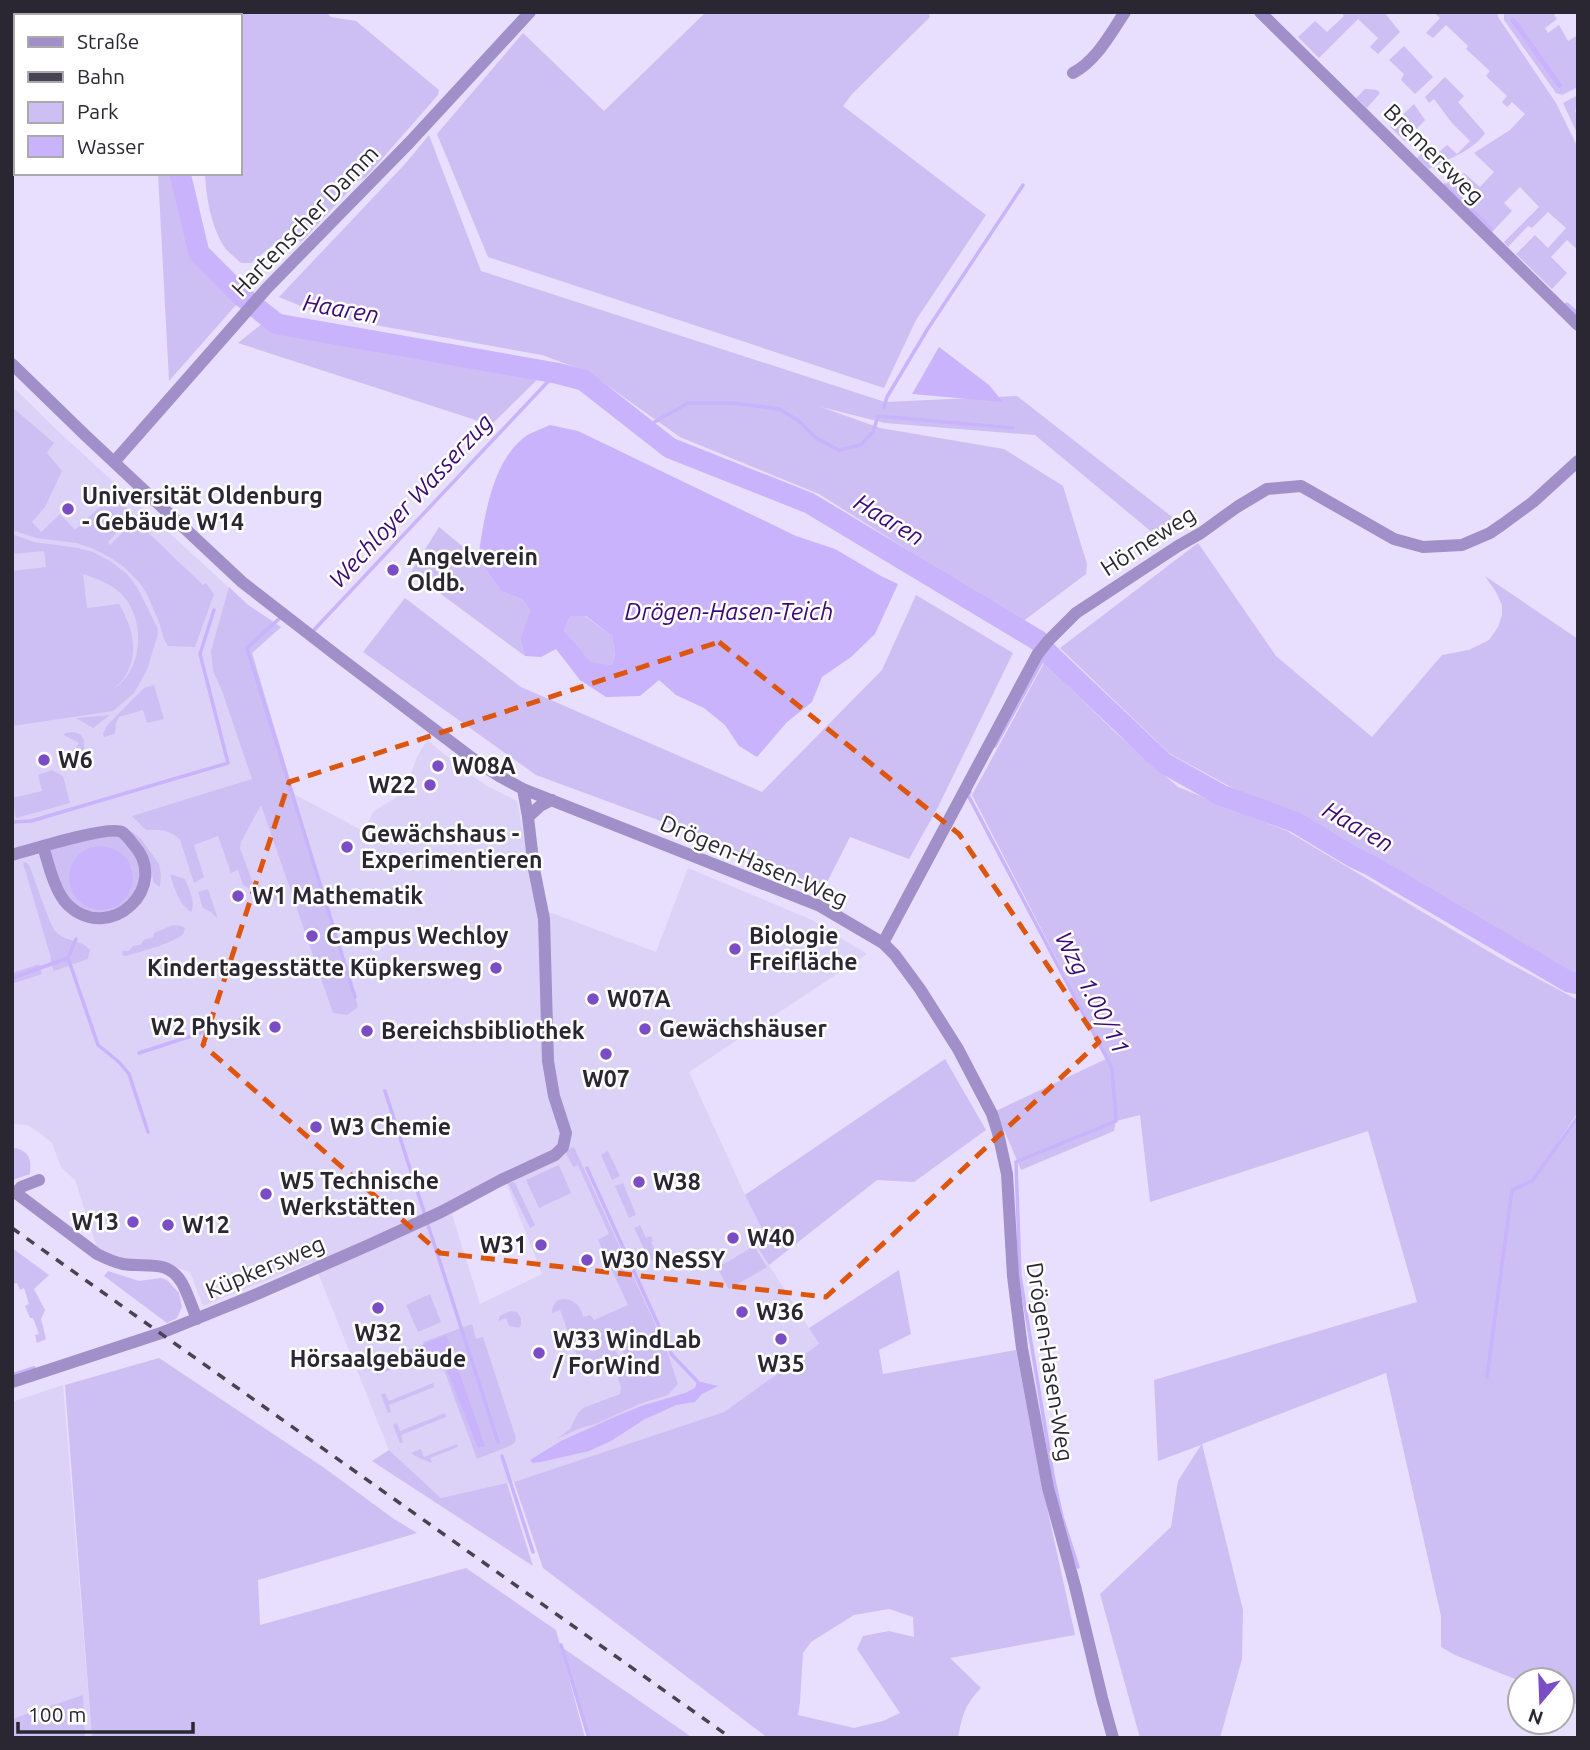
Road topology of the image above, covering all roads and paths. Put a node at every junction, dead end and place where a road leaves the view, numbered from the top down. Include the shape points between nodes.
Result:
1 (1125, 12) edge
2 (1261, 12) edge
3 (527, 13) edge
4 (1073, 73) dead end
5 (1578, 326) edge
6 (12, 363) edge
7 (1578, 461) edge
8 (114, 462) junction
9 (523, 789) junction
10 (552, 800) junction
11 (528, 817) junction
12 (43, 846) junction
13 (12, 855) edge
14 (883, 943) junction
15 (39, 1180) dead end
16 (14, 1192) edge
17 (197, 1319) junction
18 (12, 1382) edge
19 (1113, 1738) edge

1 - 4 street via 1091,60
2 - 5 street, Bremersweg
3 - 8 street, Hartenscher Damm via 409,143 266,289
6 - 8 street, Drögen-Hasen-Weg
7 - 14 street, Hörneweg via 1497,529 1462,545 1423,547 1394,539 1301,486 1267,489 1076,613 1037,655
8 - 9 street, Drögen-Hasen-Weg via 243,582 476,761
9 - 10 street, Drögen-Hasen-Weg
9 - 11 street, Küpkersweg
10 - 11 street
10 - 14 street, Drögen-Hasen-Weg via 820,906
11 - 17 street, Küpkersweg via 544,919 548,1060 566,1133 561,1149 441,1212
12 - 12 street via 58,890 67,904 83,915 116,916 130,909 139,897 146,874 143,859 121,831
12 - 13 street
14 - 19 street, Drögen-Hasen-Weg via 920,989 958,1049 998,1133 1007,1174 1022,1348 1048,1488
15 - 16 street
16 - 17 street via 97,1254 125,1264 159,1265 170,1270 181,1282
17 - 18 street, Küpkersweg

